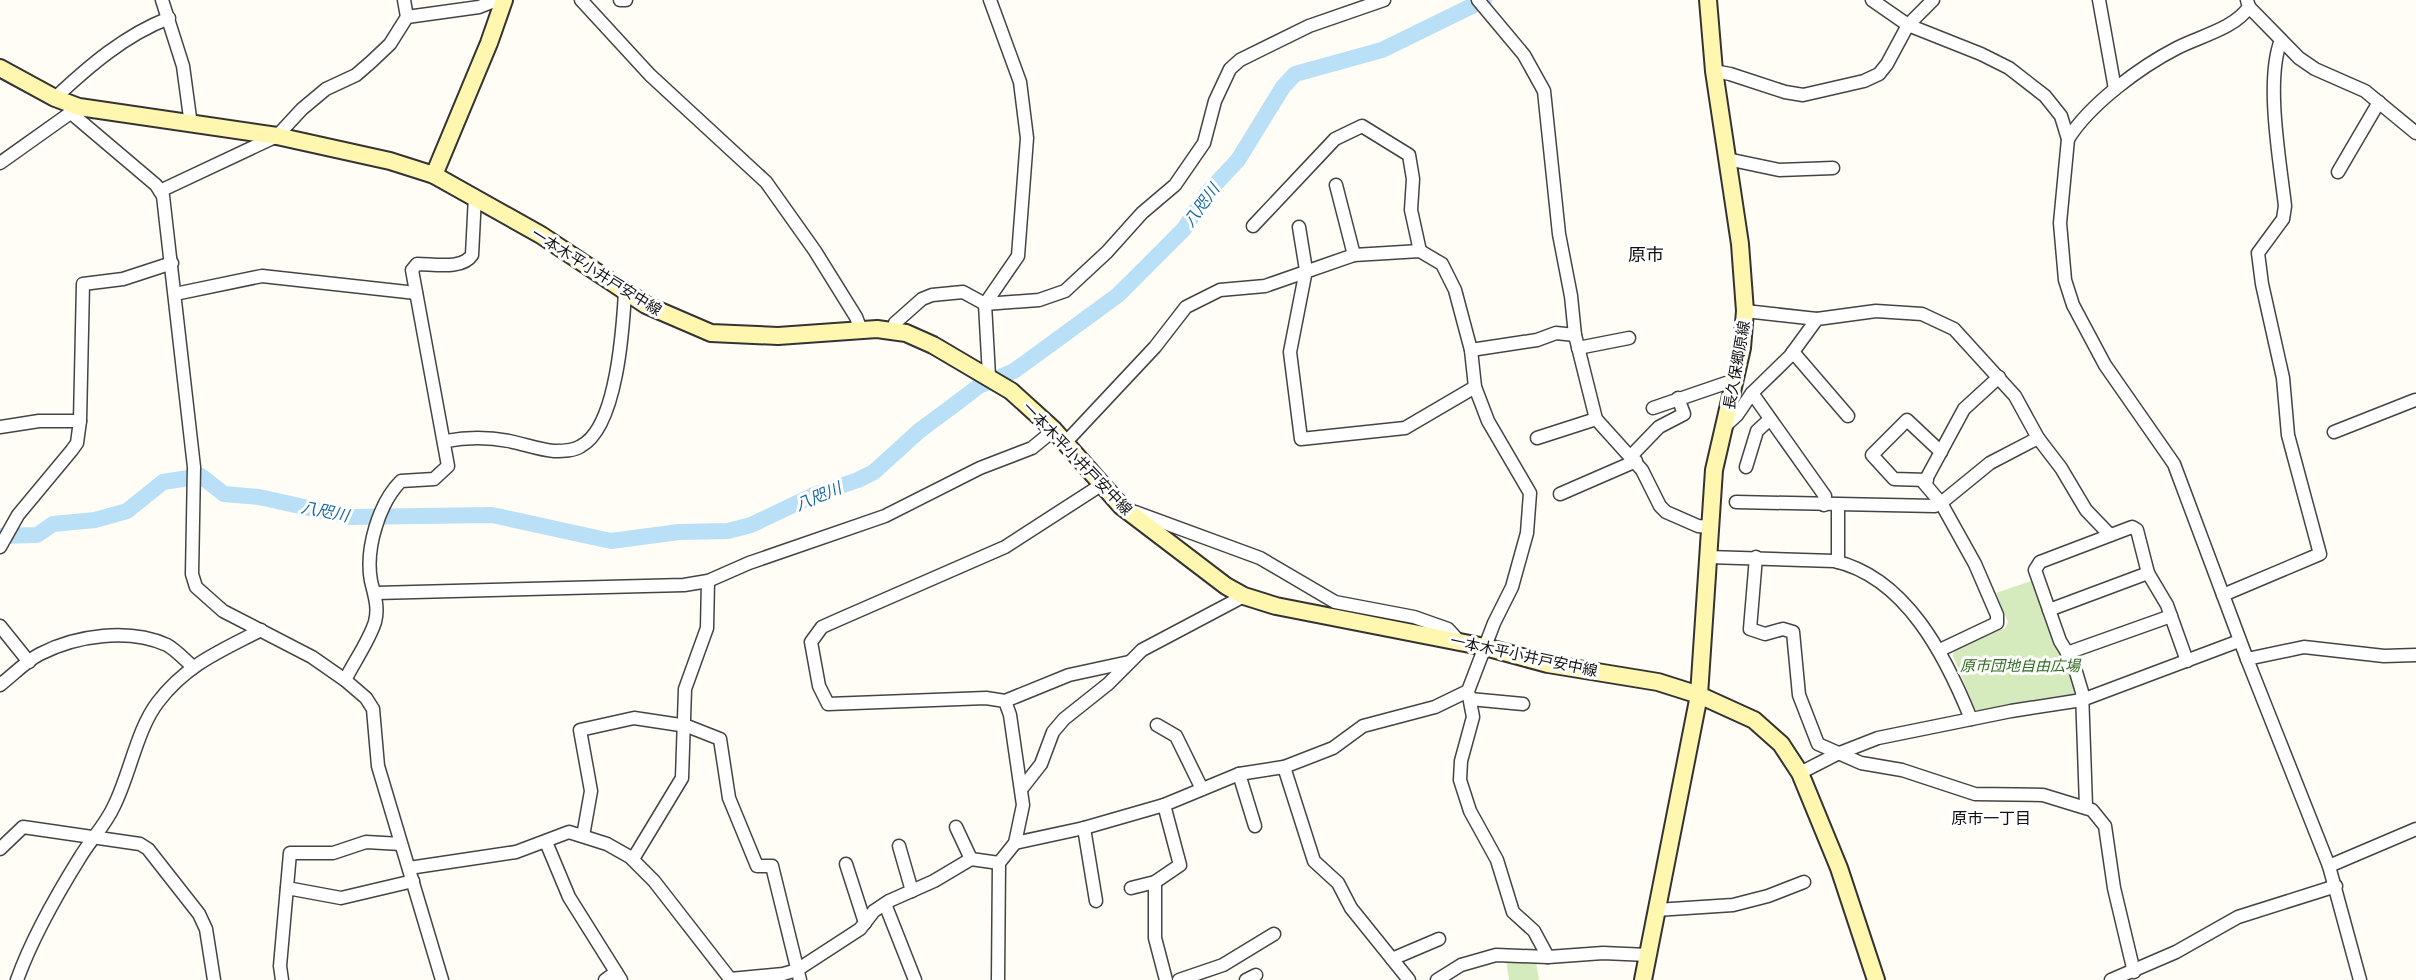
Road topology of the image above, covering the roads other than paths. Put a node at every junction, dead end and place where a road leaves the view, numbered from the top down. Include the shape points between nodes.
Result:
1 (162, 0) edge
2 (404, 0) edge
3 (497, 0) edge
4 (504, 0) edge
5 (581, 0) edge
6 (620, 0) edge
7 (626, 0) edge
8 (990, 0) edge
9 (1384, 0) edge
10 (1478, 0) edge
11 (1708, 0) edge
12 (1872, 0) edge
13 (1933, 0) edge
14 (2099, 0) edge
15 (2248, 4) edge
16 (407, 17) junction
17 (169, 18) junction
18 (1908, 25) junction
19 (2281, 40) junction
20 (0, 68) edge
21 (1714, 71) junction
22 (2115, 89) junction
23 (55, 98) junction
24 (2379, 102) junction
25 (75, 110) junction
26 (190, 125) junction
27 (2416, 133) edge
28 (277, 136) junction
29 (2068, 139) junction
30 (1727, 159) junction
31 (0, 163) edge
32 (1833, 168) dead end
33 (2338, 172) dead end
34 (434, 175) junction
35 (1336, 185) dead end
36 (160, 191) junction
37 (475, 196) junction
38 (1253, 226) dead end
39 (1299, 227) dead end
40 (1419, 251) junction
41 (1354, 255) junction
42 (172, 263) junction
43 (1306, 270) junction
44 (625, 291) junction
45 (416, 293) junction
46 (175, 294) junction
47 (985, 304) junction
48 (1745, 311) junction
49 (1817, 319) junction
50 (861, 330) junction
51 (892, 331) junction
52 (1629, 338) dead end
53 (1577, 341) junction
54 (1472, 350) junction
55 (1793, 352) junction
56 (989, 376) junction
57 (1999, 377) junction
58 (1734, 384) junction
59 (1475, 387) junction
60 (1752, 393) junction
61 (1678, 398) junction
62 (2415, 400) edge
63 (1653, 408) dead end
64 (1848, 416) dead end
65 (1596, 419) junction
66 (1770, 419) junction
67 (80, 421) junction
68 (0, 427) edge
69 (1724, 428) junction
70 (2334, 432) dead end
71 (1059, 436) junction
72 (1537, 438) dead end
73 (2038, 438) junction
74 (446, 441) junction
75 (1941, 452) junction
76 (1634, 459) junction
77 (1746, 467) dead end
78 (1927, 480) junction
79 (1101, 485) junction
80 (1560, 494) dead end
81 (1736, 502) dead end
82 (1941, 504) junction
83 (1824, 505) junction
84 (1838, 505) junction
85 (1125, 509) junction
86 (1709, 527) junction
87 (2110, 535) junction
88 (0, 547) edge
89 (1708, 557) junction
90 (1756, 557) junction
91 (1838, 562) junction
92 (2148, 573) junction
93 (708, 581) junction
94 (376, 593) junction
95 (2223, 595) junction
96 (1244, 596) junction
97 (2049, 610) junction
98 (2171, 616) junction
99 (0, 626) edge
100 (261, 630) junction
101 (2239, 641) junction
102 (1460, 642) junction
103 (1485, 647) junction
104 (1940, 650) junction
105 (2067, 653) junction
106 (2416, 655) edge
107 (2247, 658) junction
108 (2187, 661) junction
109 (29, 662) junction
110 (1131, 662) junction
111 (192, 666) junction
112 (345, 680) junction
113 (0, 685) edge
114 (1469, 695) junction
115 (1698, 695) junction
116 (2082, 699) junction
117 (1005, 701) junction
118 (1523, 704) dead end
119 (1971, 719) junction
120 (682, 725) junction
121 (1157, 725) dead end
122 (1837, 754) junction
123 (1284, 767) junction
124 (1800, 773) junction
125 (1239, 774) junction
126 (1023, 787) junction
127 (1202, 789) junction
128 (1164, 805) junction
129 (2086, 806) junction
130 (1255, 826) dead end
131 (956, 827) dead end
132 (1084, 828) junction
133 (2416, 829) edge
134 (583, 836) junction
135 (95, 838) junction
136 (546, 842) junction
137 (1015, 843) junction
138 (401, 844) junction
139 (899, 846) dead end
140 (0, 849) edge
141 (971, 859) junction
142 (633, 860) junction
143 (999, 863) junction
144 (846, 864) dead end
145 (2329, 866) junction
146 (409, 868) junction
147 (413, 881) junction
148 (1155, 882) junction
149 (1804, 882) dead end
150 (2336, 886) junction
151 (287, 888) junction
152 (1131, 888) dead end
153 (912, 891) junction
154 (1096, 901) dead end
155 (885, 904) junction
156 (1656, 910) junction
157 (865, 922) junction
158 (1274, 934) dead end
159 (1439, 939) dead end
160 (1648, 955) junction
161 (1548, 957) junction
162 (1392, 959) junction
163 (2134, 972) junction
164 (798, 975) edge
165 (618, 976) edge
166 (440, 979) edge
167 (730, 979) edge
168 (17, 980) edge
169 (214, 980) edge
170 (282, 980) edge
171 (605, 980) edge
172 (915, 980) edge
173 (998, 980) edge
174 (1166, 980) edge
175 (1179, 980) edge
176 (1408, 980) edge
177 (1437, 980) edge
178 (1643, 980) edge
179 (1876, 980) edge
180 (2110, 980) edge
181 (2360, 980) edge

1 - 17 street
2 - 16 street
3 - 16 street via 479,8
4 - 34 main road
5 - 50 street via 650,75 766,182 815,250
6 - 7 street
8 - 47 street via 1020,82 1027,138 1018,256
9 - 47 street via 1309,26 1240,60 1230,69 1215,101 1204,143 1176,185 1142,213 1107,252 1055,296
10 - 53 street via 1524,56 1544,91 1559,234
11 - 21 main road, 長久保郷原線
12 - 18 street
13 - 18 street
14 - 22 street
15 - 19 street
15 - 22 street via 2236,21 2175,49
16 - 28 street via 390,44 371,62 356,75 326,89
17 - 23 street via 152,24 96,60
17 - 26 street via 183,66
18 - 21 street via 1887,64 1879,74 1864,81 1803,95
18 - 29 street via 2009,68 2061,116
19 - 24 street via 2316,69 2365,91
19 - 95 street via 2275,57 2275,103 2285,206 2283,219 2258,253 2283,378 2288,435 2320,554
20 - 23 main road, 一本木平小井戸安中線
21 - 30 main road, 長久保郷原線
22 - 29 street via 2088,112
23 - 25 main road, 一本木平小井戸安中線
24 - 27 street
24 - 33 street
25 - 26 main road, 一本木平小井戸安中線
25 - 31 street
25 - 36 street
26 - 28 main road, 一本木平小井戸安中線
28 - 34 main road, 一本木平小井戸安中線
28 - 36 street
29 - 95 street via 2060,223 2065,280 2073,305 2105,366 2174,464
30 - 32 street via 1779,170
30 - 48 main road, 長久保郷原線
34 - 37 main road, 一本木平小井戸安中線
35 - 41 street
36 - 42 street
37 - 44 main road, 一本木平小井戸安中線
37 - 45 street via 469,260 458,264 417,264 412,270
38 - 40 street via 1335,139 1362,126 1409,155 1413,179 1411,210
39 - 43 street
40 - 41 street
40 - 54 street via 1442,264 1455,290
41 - 43 street
42 - 46 street
42 - 67 street via 123,279 83,284
43 - 59 street via 1290,352 1300,439 1406,428
43 - 71 street via 1265,286 1220,290 1186,307 1155,347
44 - 50 main road, 一本木平小井戸安中線 via 657,310 711,333 778,336
44 - 74 street via 620,358 614,384 591,439 581,447 552,451 474,437
45 - 46 street via 261,276
45 - 74 street
46 - 100 street via 194,467 192,574 196,587 223,610
47 - 51 street via 963,292 932,295 895,323
47 - 56 street
48 - 49 street
48 - 58 main road, 長久保郷原線
49 - 55 street
49 - 57 street via 1876,311 1935,317 1954,329
50 - 51 main road, 一本木平小井戸安中線
51 - 56 main road, 一本木平小井戸安中線 via 933,345
52 - 53 street
53 - 54 street via 1556,333 1538,340
53 - 65 street
54 - 59 street
55 - 60 street
55 - 64 street
56 - 71 main road, 一本木平小井戸安中線 via 1036,411
57 - 73 street via 2015,396
57 - 75 street via 1964,409
58 - 61 street via 1726,382
58 - 69 main road, 長久保郷原線
59 - 103 street via 1488,421 1530,493 1527,533 1512,587
60 - 66 street
60 - 69 street
61 - 63 street
61 - 76 street via 1684,414 1659,426
62 - 70 street
65 - 72 street
65 - 76 street
66 - 77 street via 1757,431
66 - 83 street via 1825,496
67 - 68 street via 39,421
67 - 88 street via 77,443 18,515
69 - 86 main road, 長久保郷原線 via 1714,470
71 - 79 main road, 一本木平小井戸安中線
71 - 93 street via 980,468 885,516
73 - 82 street via 1989,463
73 - 87 street via 2086,510
74 - 94 street via 448,466 434,479 401,481 389,493 372,542 371,580
75 - 78 street
75 - 78 street via 1907,420 1872,455 1894,478
76 - 80 street
76 - 86 street via 1666,512
78 - 82 street via 1924,483
79 - 85 main road, 一本木平小井戸安中線
79 - 117 street via 1005,547 822,627 811,642 819,686 828,704 986,698
81 - 83 street
82 - 84 street
82 - 104 street via 1975,564 1997,623
83 - 84 street
84 - 91 street
85 - 96 main road, 一本木平小井戸安中線
85 - 102 street via 1260,558 1335,602 1414,617 1448,629
86 - 89 main road, 長久保郷原線
87 - 92 street via 2132,527 2138,530
87 - 97 street via 2040,562 2035,570
89 - 90 street
89 - 115 main road, 長久保郷原線
90 - 91 street
90 - 122 street via 1750,629 1765,634 1783,629 1793,633 1799,695 1818,744
91 - 104 street via 1881,581
92 - 97 street
92 - 98 street
93 - 94 street via 684,585
93 - 120 street via 707,628 685,689
94 - 112 street via 375,621
95 - 101 street
96 - 102 main road, 一本木平小井戸安中線 via 1276,606
96 - 110 street via 1152,644
97 - 105 street
98 - 105 street
98 - 108 street
99 - 109 street
100 - 111 street
100 - 112 street
101 - 107 street
101 - 108 street
102 - 103 main road, 一本木平小井戸安中線
103 - 114 street
103 - 115 main road, 一本木平小井戸安中線 via 1548,664 1658,682
104 - 119 street
105 - 116 street
106 - 107 street via 2384,656 2304,647
107 - 145 street
108 - 116 street
109 - 111 street via 39,654 97,636 131,636 170,646
109 - 113 street
110 - 117 street via 1069,675
110 - 126 street via 1053,732 1041,764
111 - 135 street via 157,703 128,777
112 - 138 street via 366,698 375,714 378,766
114 - 118 street
114 - 123 street via 1363,726 1333,748
114 - 161 street via 1473,717 1461,761 1461,780 1470,811 1497,860 1514,912 1534,931
115 - 124 main road, 一本木平小井戸安中線 via 1761,725 1781,744
115 - 156 main road, 長久保郷原線
116 - 119 street
116 - 129 street
117 - 126 street
119 - 122 street via 1878,738
120 - 134 street via 634,718 580,730 591,791
120 - 142 street via 682,778
120 - 164 street via 720,739 729,798 757,866 772,866
121 - 127 street via 1176,736
122 - 124 street
122 - 129 street via 1975,794 2043,795
123 - 125 street
123 - 162 street via 1314,861 1338,883 1351,908
124 - 179 main road, 一本木平小井戸安中線 via 1839,868
125 - 127 street
125 - 130 street
126 - 137 street
127 - 128 street
128 - 132 street
128 - 148 street via 1180,865
129 - 163 street via 2105,826 2114,888
131 - 141 street
132 - 137 street
132 - 154 street
133 - 145 street
134 - 136 street via 569,832
134 - 142 street via 607,843
135 - 140 street via 23,827
135 - 168 street via 56,898
135 - 169 street via 140,844 148,849 199,915 206,929
136 - 146 street via 516,852
136 - 165 street via 569,897
137 - 143 street
138 - 146 street
138 - 151 street via 366,842 333,853 290,853
139 - 153 street
141 - 143 street
141 - 153 street
142 - 167 street via 654,881
143 - 173 street
144 - 157 street
145 - 150 street
146 - 147 street
147 - 151 street via 340,898
147 - 166 street
148 - 152 street
148 - 174 street via 1155,938
149 - 156 street via 1734,904
150 - 163 street via 2238,917
150 - 181 street
151 - 170 street
153 - 155 street
155 - 157 street
155 - 172 street
156 - 160 main road, 長久保郷原線
157 - 164 street
158 - 175 street via 1223,965
159 - 162 street
160 - 161 street
160 - 178 main road, 長久保郷原線
161 - 177 street via 1496,955 1476,959
162 - 176 street
163 - 180 street
164 - 167 street
165 - 171 street

